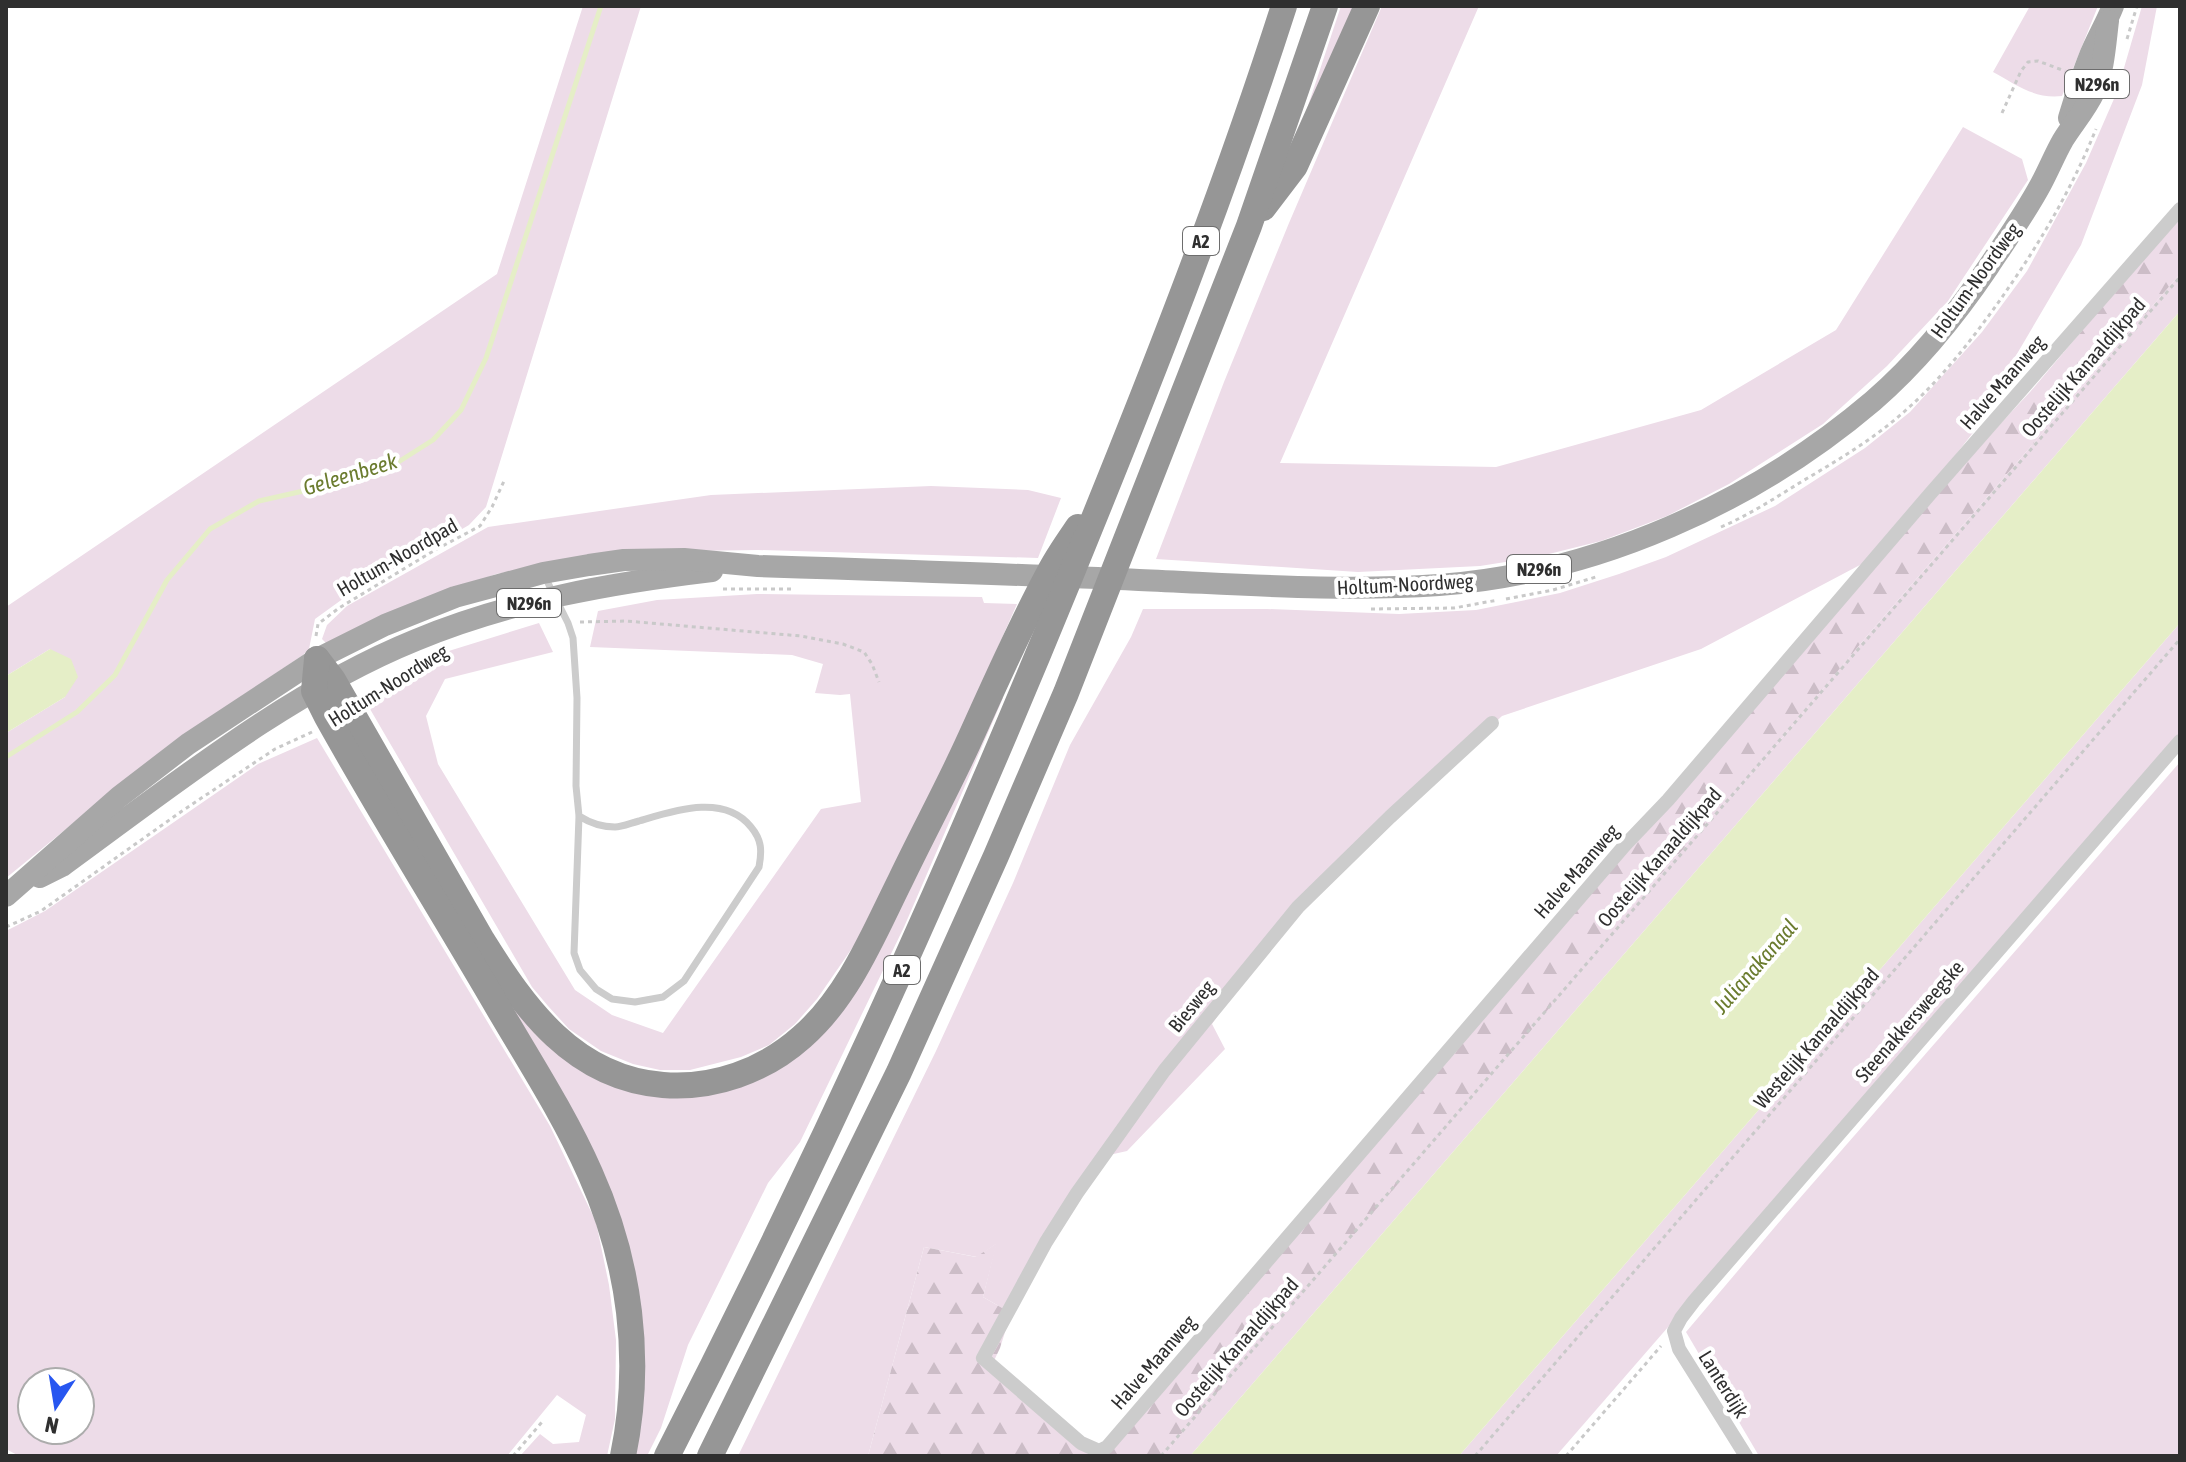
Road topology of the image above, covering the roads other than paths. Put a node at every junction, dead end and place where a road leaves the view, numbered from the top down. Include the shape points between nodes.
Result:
1 (1284, 6) edge
2 (1325, 6) edge
3 (1367, 6) edge
4 (2110, 13) edge
5 (2064, 139) junction
6 (2180, 209) edge
7 (1249, 226) junction
8 (1112, 474) junction
9 (758, 566) junction
10 (543, 573) junction
11 (554, 596) junction
12 (321, 677) junction
13 (340, 717) junction
14 (1492, 723) dead end
15 (2180, 741) edge
16 (579, 816) junction
17 (12, 892) edge
18 (1674, 1331) joint
19 (986, 1362) joint
20 (623, 1456) edge
21 (667, 1456) edge
22 (710, 1456) edge
23 (1746, 1456) edge

1 - 8 highway, A2
2 - 7 highway, A2
3 - 7 highway, A2 via 1295,166
4 - 5 main road, Holtum-Noordweg / N296n via 2081,77
4 - 5 main road, Holtum-Noordweg / N296n via 2093,95
5 - 9 main road, Holtum-Noordweg / N296n via 1977,284 1875,399 1798,458 1714,506 1595,554 1482,580 1335,588
6 - 19 street, Halve Maanweg via 1107,1447 1099,1451 1081,1443
7 - 22 highway, A2 via 1066,693 996,856 899,1072
8 - 13 highway, A2 via 1049,572 964,752 840,992 802,1037 772,1060 741,1074 693,1085 638,1081 600,1068 559,1040 502,971
8 - 21 highway, A2 via 869,1044
9 - 10 main road, Holtum-Noordweg / N296n via 624,560
9 - 11 main road, Holtum-Noordweg / N296n
10 - 11 lane
10 - 12 main road, Holtum-Noordweg / N296n via 455,597 385,625
11 - 12 main road, Holtum-Noordweg / N296n via 477,617
11 - 16 lane via 573,638
12 - 13 highway, A2
12 - 17 main road, Holtum-Noordweg / N296n via 62,866
12 - 17 main road, Holtum-Noordweg / N296n via 188,744
13 - 20 highway, A2 via 599,1194 617,1248 631,1323 633,1367
14 - 19 street, Biesweg via 1298,907 1164,1071 1046,1242 983,1358
15 - 18 street, Steenakkersweegske via 1694,1301
16 - 16 lane via 616,827 705,806 745,820 758,836 759,867 684,981 663,997 612,999 580,970 574,953
18 - 23 street, Lanterdijk via 1679,1349

